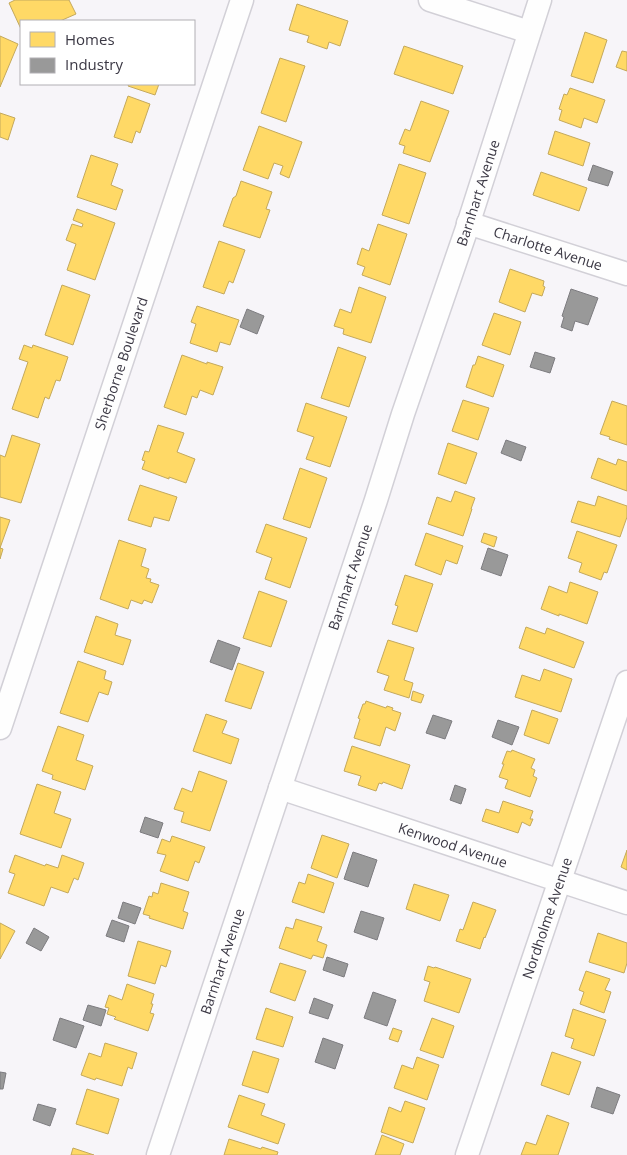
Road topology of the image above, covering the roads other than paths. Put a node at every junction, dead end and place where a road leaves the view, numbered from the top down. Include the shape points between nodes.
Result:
1 (242, 0) edge
2 (430, 0) edge
3 (540, 0) edge
4 (529, 32) junction
5 (468, 223) junction
6 (627, 274) edge
7 (627, 682) edge
8 (0, 728) edge
9 (280, 788) junction
10 (560, 881) junction
11 (627, 903) edge
12 (158, 1155) edge
13 (467, 1155) edge

1 - 8 street, Sherborne Boulevard
2 - 4 street
3 - 4 street, Barnhart Avenue
4 - 5 street, Barnhart Avenue
5 - 6 street, Charlotte Avenue
5 - 9 street, Barnhart Avenue
7 - 10 street, Nordholme Avenue
9 - 10 street, Kenwood Avenue
9 - 12 street, Barnhart Avenue
10 - 11 street, Kenwood Avenue
10 - 13 street, Nordholme Avenue

